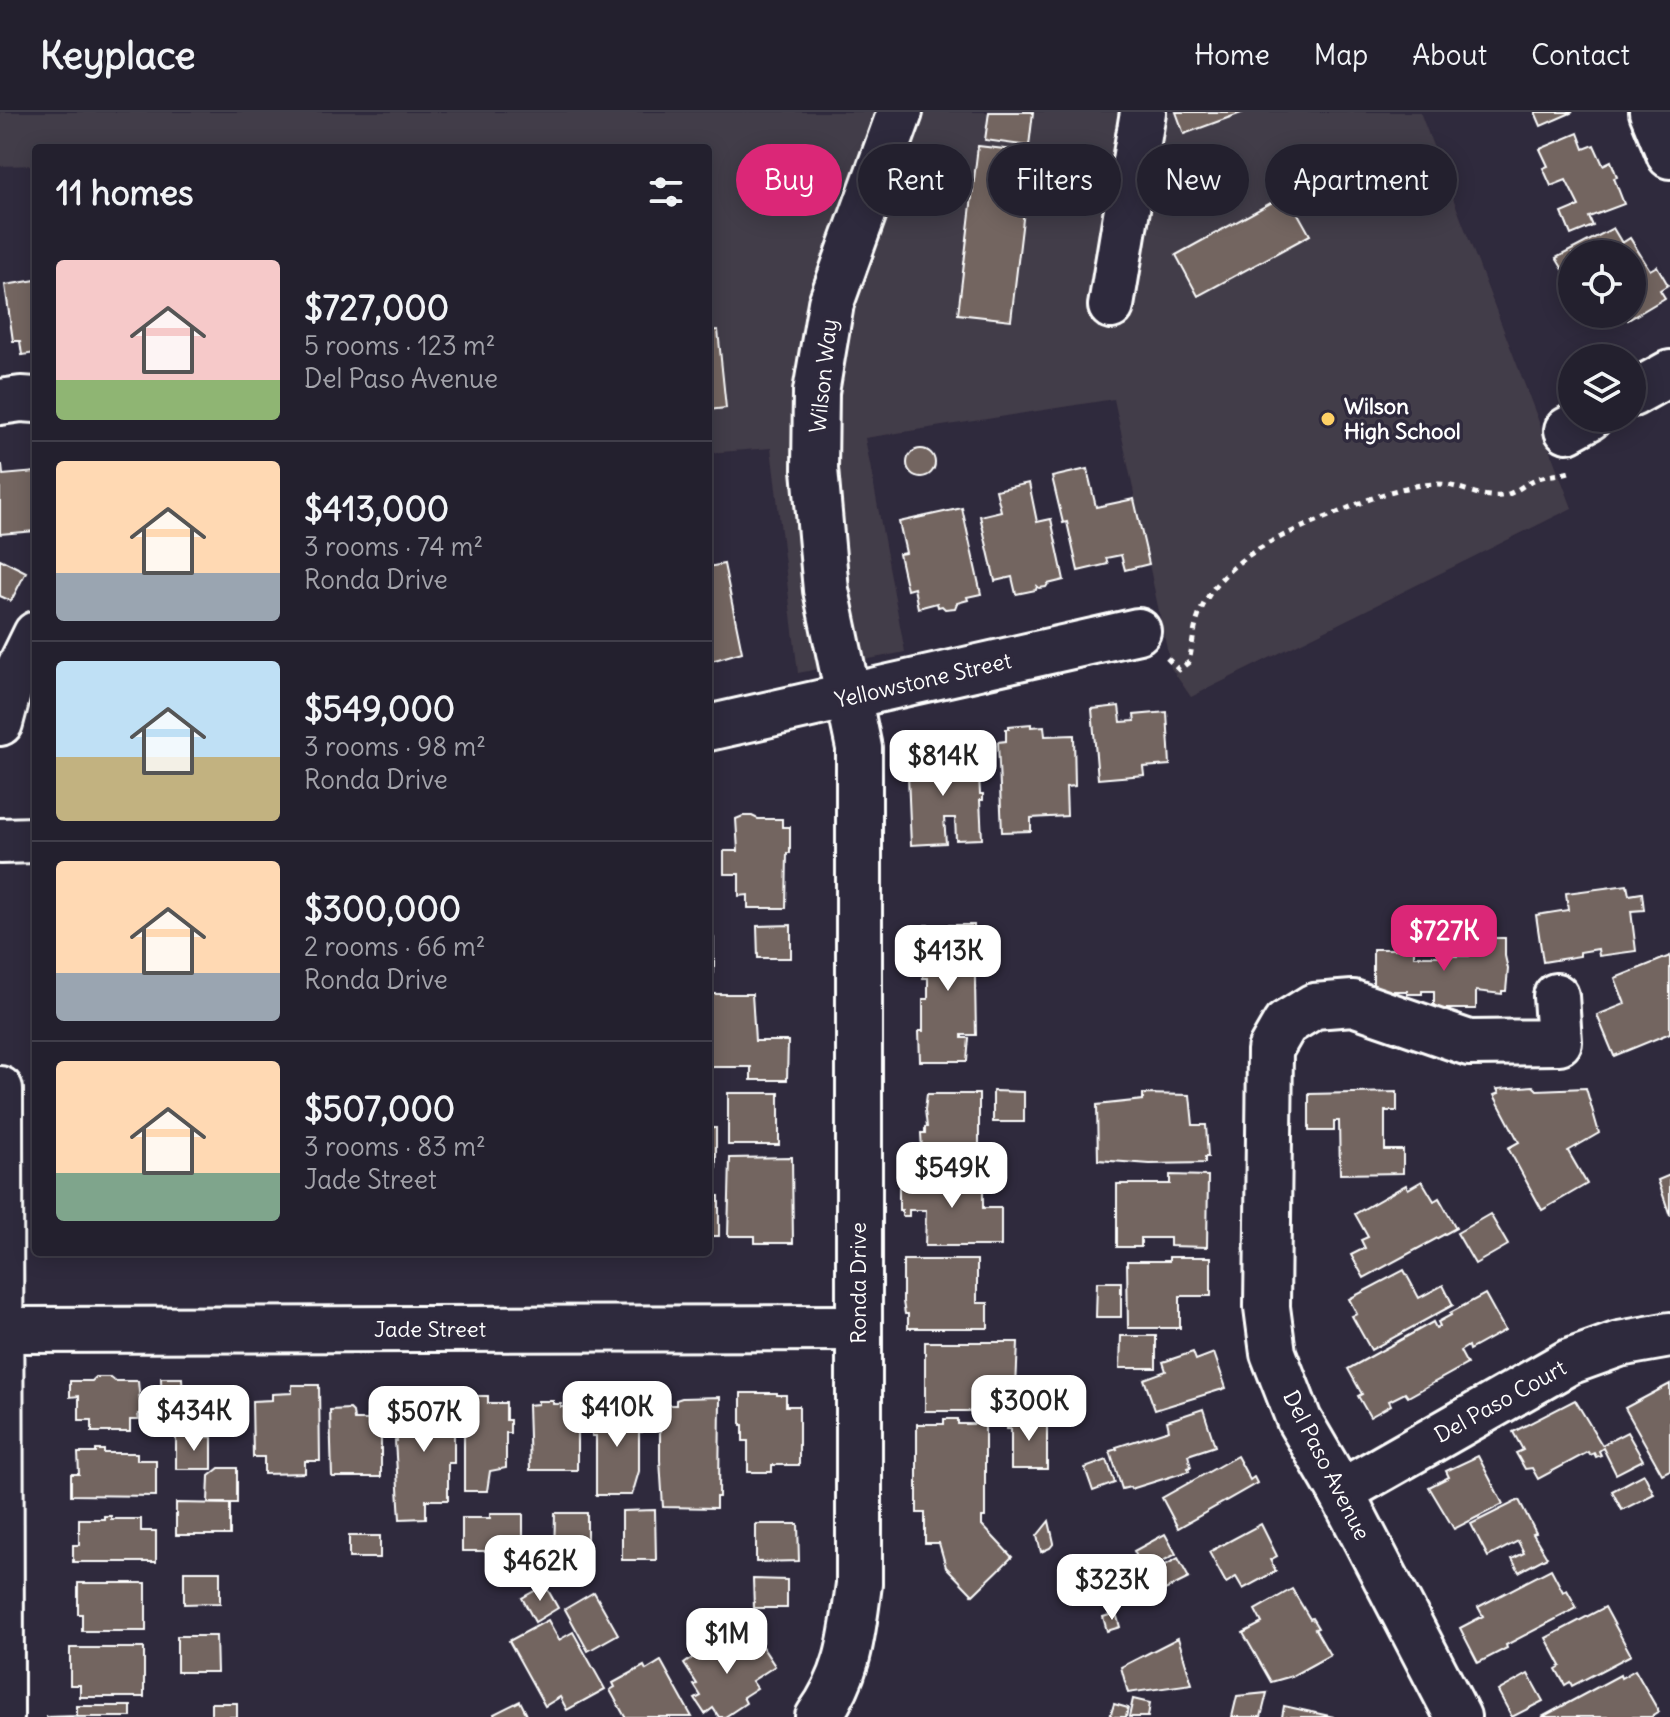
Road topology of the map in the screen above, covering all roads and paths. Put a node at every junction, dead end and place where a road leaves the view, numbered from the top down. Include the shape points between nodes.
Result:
1 (900, 112) edge
2 (1143, 112) edge
3 (1652, 112) edge
4 (1670, 156) edge
5 (1111, 306) dead end
6 (1670, 373) edge
7 (1646, 386) edge
8 (32, 400) edge
9 (0, 402) edge
10 (1577, 432) edge
11 (1138, 631) joint
12 (32, 642) edge
13 (850, 697) junction
14 (0, 723) edge
15 (712, 727) edge
16 (32, 840) edge
17 (0, 841) edge
18 (1556, 996) dead end
19 (0, 1089) edge
20 (858, 1328) junction
21 (2, 1330) junction
22 (1670, 1335) edge
23 (1341, 1492) junction
24 (1, 1634) edge
25 (1446, 1709) edge
26 (1, 1717) edge
27 (818, 1717) edge

1 - 13 street, Wilson Way via 831,303 816,392 815,469 826,590
2 - 5 street
3 - 4 street
6 - 7 street
8 - 9 street
10 - 11 path via 1572,471 1538,478 1518,490 1499,496 1440,483 1415,486 1275,538 1225,576 1207,600 1189,662 1179,670
11 - 13 street, Yellowstone Street
12 - 14 street via 9,689
13 - 15 street, Yellowstone Street
13 - 20 street, Ronda Drive via 859,748
16 - 17 street
18 - 23 street, Del Paso Avenue via 1559,1042 1469,1043 1353,1003 1314,1006 1285,1024 1270,1050 1267,1307 1273,1353 1299,1420
19 - 21 street
20 - 21 street, Jade Street
20 - 27 street, Ronda Drive via 859,1584 849,1659
21 - 24 street
22 - 23 street, Del Paso Court via 1619,1344 1569,1362
23 - 25 street, Del Paso Avenue
24 - 26 street

